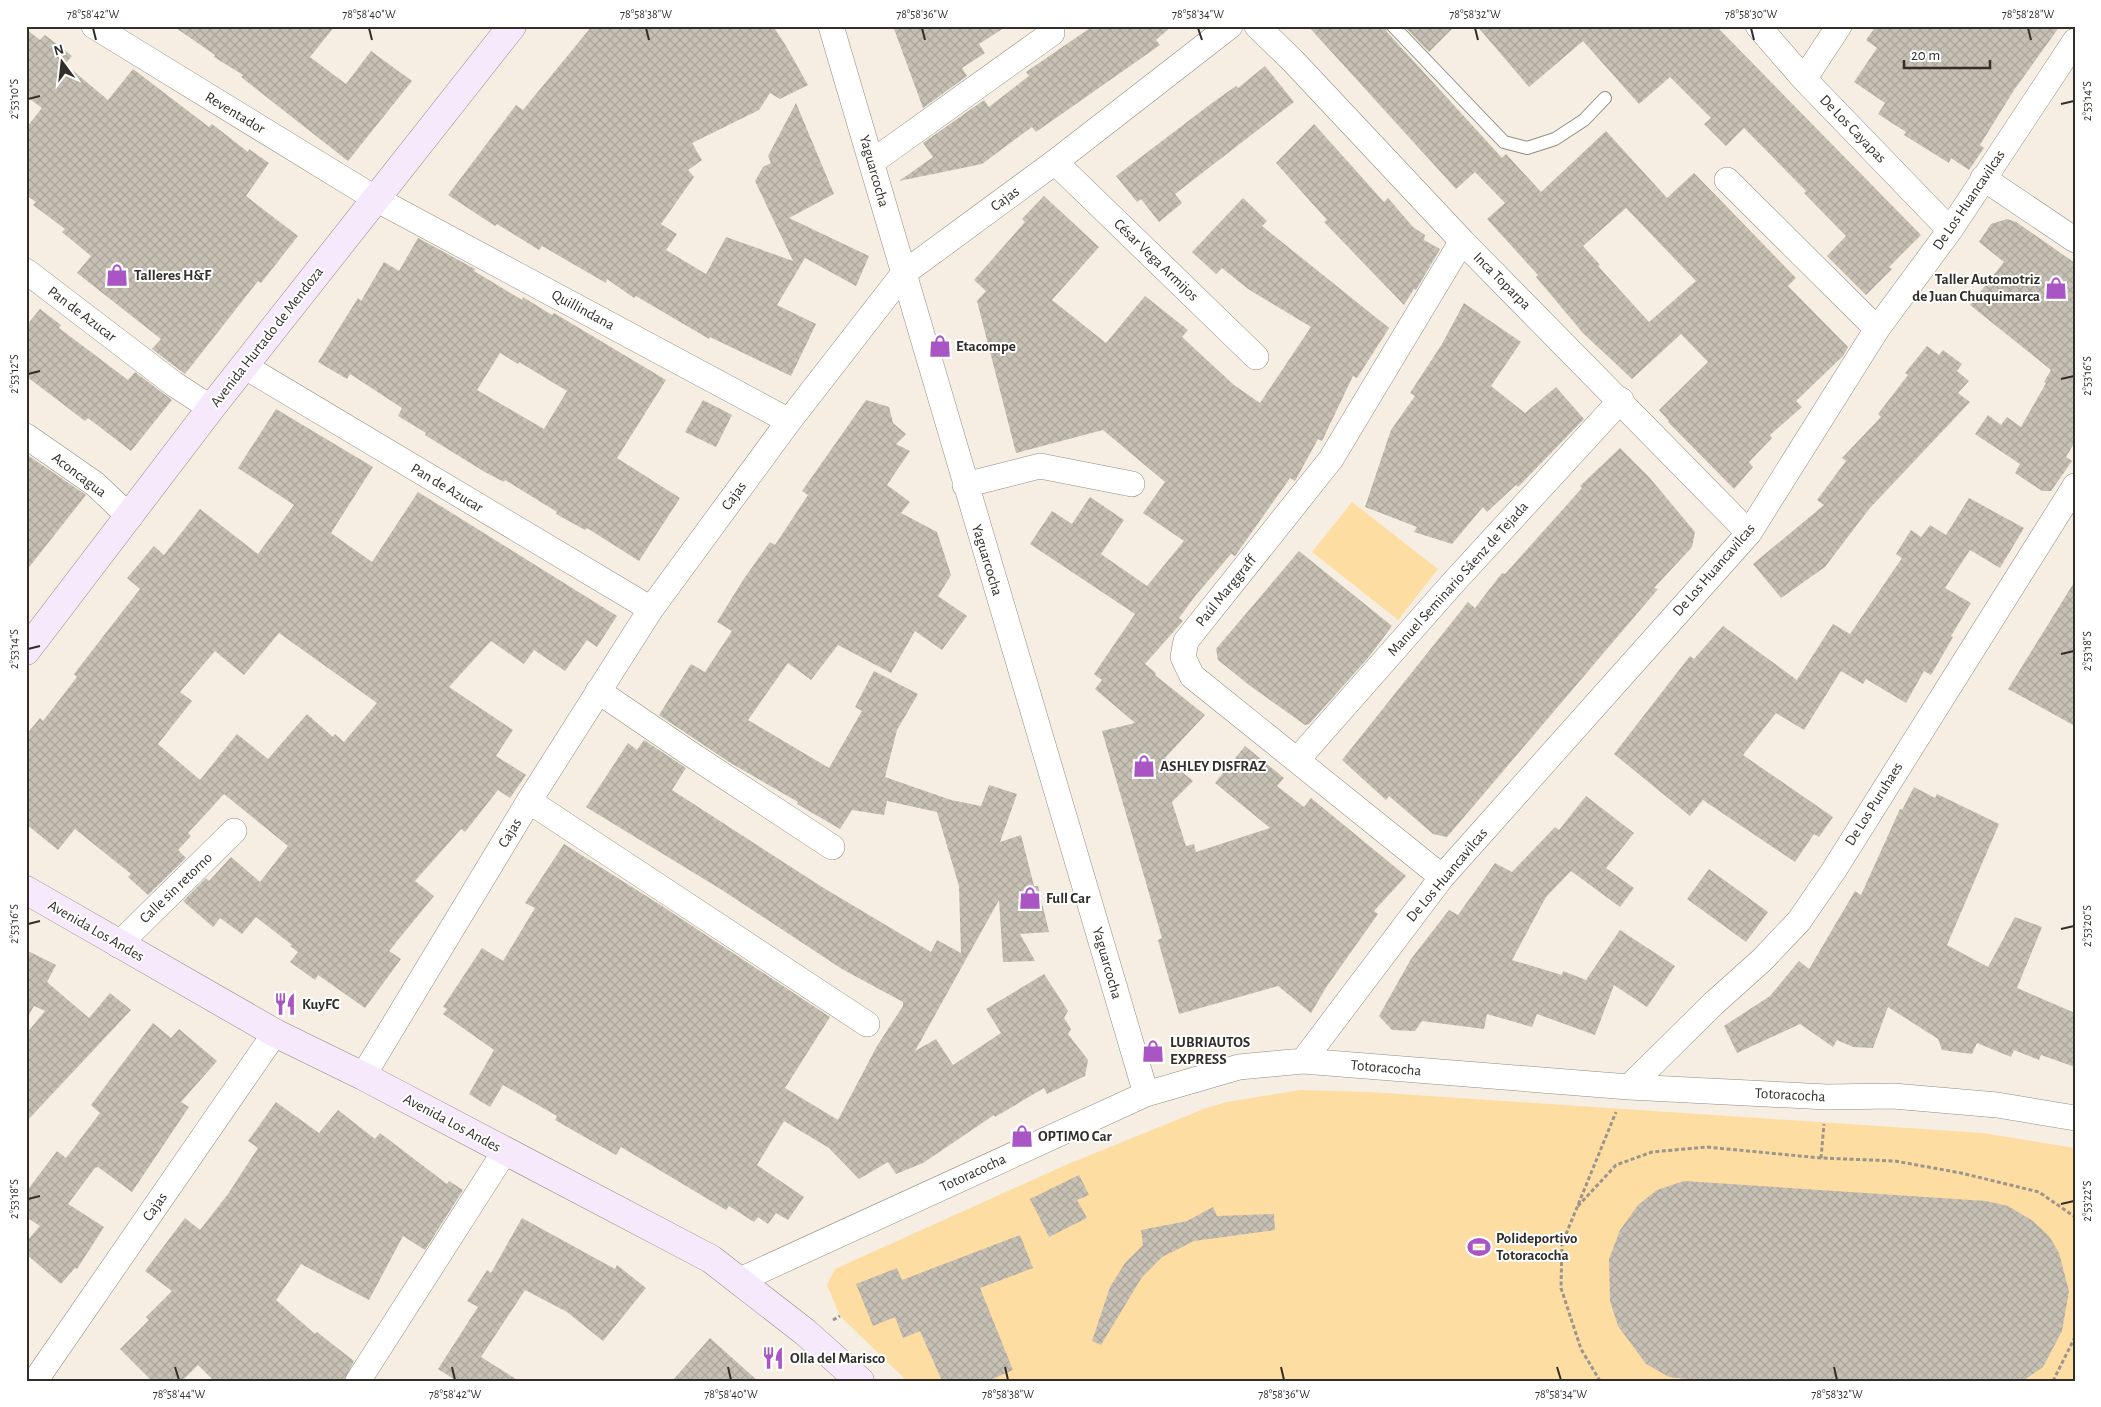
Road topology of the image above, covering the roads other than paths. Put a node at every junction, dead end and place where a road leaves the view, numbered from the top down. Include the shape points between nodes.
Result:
1 (94, 26) edge
2 (512, 26) edge
3 (831, 26) edge
4 (1230, 26) edge
5 (1257, 26) edge
6 (1393, 26) edge
7 (1758, 26) edge
8 (1839, 26) edge
9 (1052, 33) dead end
10 (2075, 41) edge
11 (1804, 79) junction
12 (1605, 98) dead end
13 (872, 162) junction
14 (1055, 162) junction
15 (1984, 178) junction
16 (1727, 180) dead end
17 (376, 199) junction
18 (1950, 230) junction
19 (2075, 240) edge
20 (1462, 241) junction
21 (26, 272) edge
22 (904, 273) junction
23 (1877, 329) junction
24 (1256, 358) dead end
25 (244, 366) junction
26 (1620, 400) junction
27 (211, 408) junction
28 (789, 421) junction
29 (26, 436) edge
30 (1132, 484) dead end
31 (965, 486) junction
32 (2075, 486) edge
33 (130, 517) junction
34 (1749, 533) junction
35 (651, 609) junction
36 (26, 652) edge
37 (598, 690) junction
38 (1297, 760) junction
39 (529, 800) junction
40 (234, 831) dead end
41 (832, 847) dead end
42 (1442, 877) junction
43 (26, 890) edge
44 (118, 944) junction
45 (867, 1024) dead end
46 (275, 1033) junction
47 (1303, 1061) junction
48 (363, 1076) junction
49 (1629, 1087) junction
50 (1146, 1094) junction
51 (2075, 1118) edge
52 (505, 1152) junction
53 (740, 1280) junction
54 (35, 1381) edge
55 (358, 1381) edge
56 (860, 1381) edge

1 - 17 street, Reventador
2 - 17 main road, Avenida Hurtado de Mendoza
3 - 13 street, Yaguarcocha
4 - 14 street, Cajas
5 - 20 street, Inca Toparpa
6 - 12 lane via 1504,142 1527,148 1555,139 1584,120
7 - 11 street, De Los Cayapas
8 - 11 street
9 - 13 street
10 - 15 street, De Los Huancavilcas
11 - 18 street, De Los Cayapas
13 - 22 street, Yaguarcocha
14 - 22 street, Cajas
14 - 24 street, César Vega Armijos
15 - 18 street, De Los Huancavilcas
15 - 19 street
16 - 23 street
17 - 25 main road, Avenida Hurtado de Mendoza
17 - 28 street, Quillindana
18 - 23 street, De Los Huancavilcas
20 - 26 street, Inca Toparpa
20 - 38 street, Paúl Marggraff via 1331,459 1186,641 1182,657 1192,676
21 - 27 street, Pan de Azucar via 174,384
22 - 28 street, Cajas
22 - 31 street, Yaguarcocha
23 - 34 street, De Los Huancavilcas
25 - 27 main road, Avenida Hurtado de Mendoza
25 - 35 street, Pan de Azucar
26 - 34 street, Inca Toparpa
26 - 38 street, Manuel Seminario Sáenz de Tejada
27 - 33 main road, Avenida Hurtado de Mendoza
28 - 35 street, Cajas
29 - 33 street, Aconcagua via 95,484
30 - 31 street via 1040,466
31 - 50 street, Yaguarcocha
32 - 49 street, De Los Puruhaes via 1834,870 1798,921 1762,960
33 - 36 main road, Avenida Hurtado de Mendoza
34 - 42 street, De Los Huancavilcas
35 - 37 street, Cajas
37 - 39 street, Cajas
37 - 41 street
38 - 42 street, Paúl Marggraff
39 - 45 street
39 - 48 street, Cajas
40 - 44 street, Calle sin retorno
42 - 47 street, De Los Huancavilcas
43 - 44 main road, Avenida Los Andes
44 - 46 main road, Avenida Los Andes
46 - 48 main road, Avenida Los Andes
46 - 54 street, Cajas
47 - 49 street, Totoracocha
47 - 50 street, Totoracocha via 1238,1067
48 - 52 main road, Avenida Los Andes
49 - 51 street, Totoracocha via 1827,1097 1893,1096 1997,1104
50 - 53 street, Totoracocha
52 - 53 main road, Avenida Los Andes via 711,1259
52 - 55 street
53 - 56 main road, Avenida Los Andes

